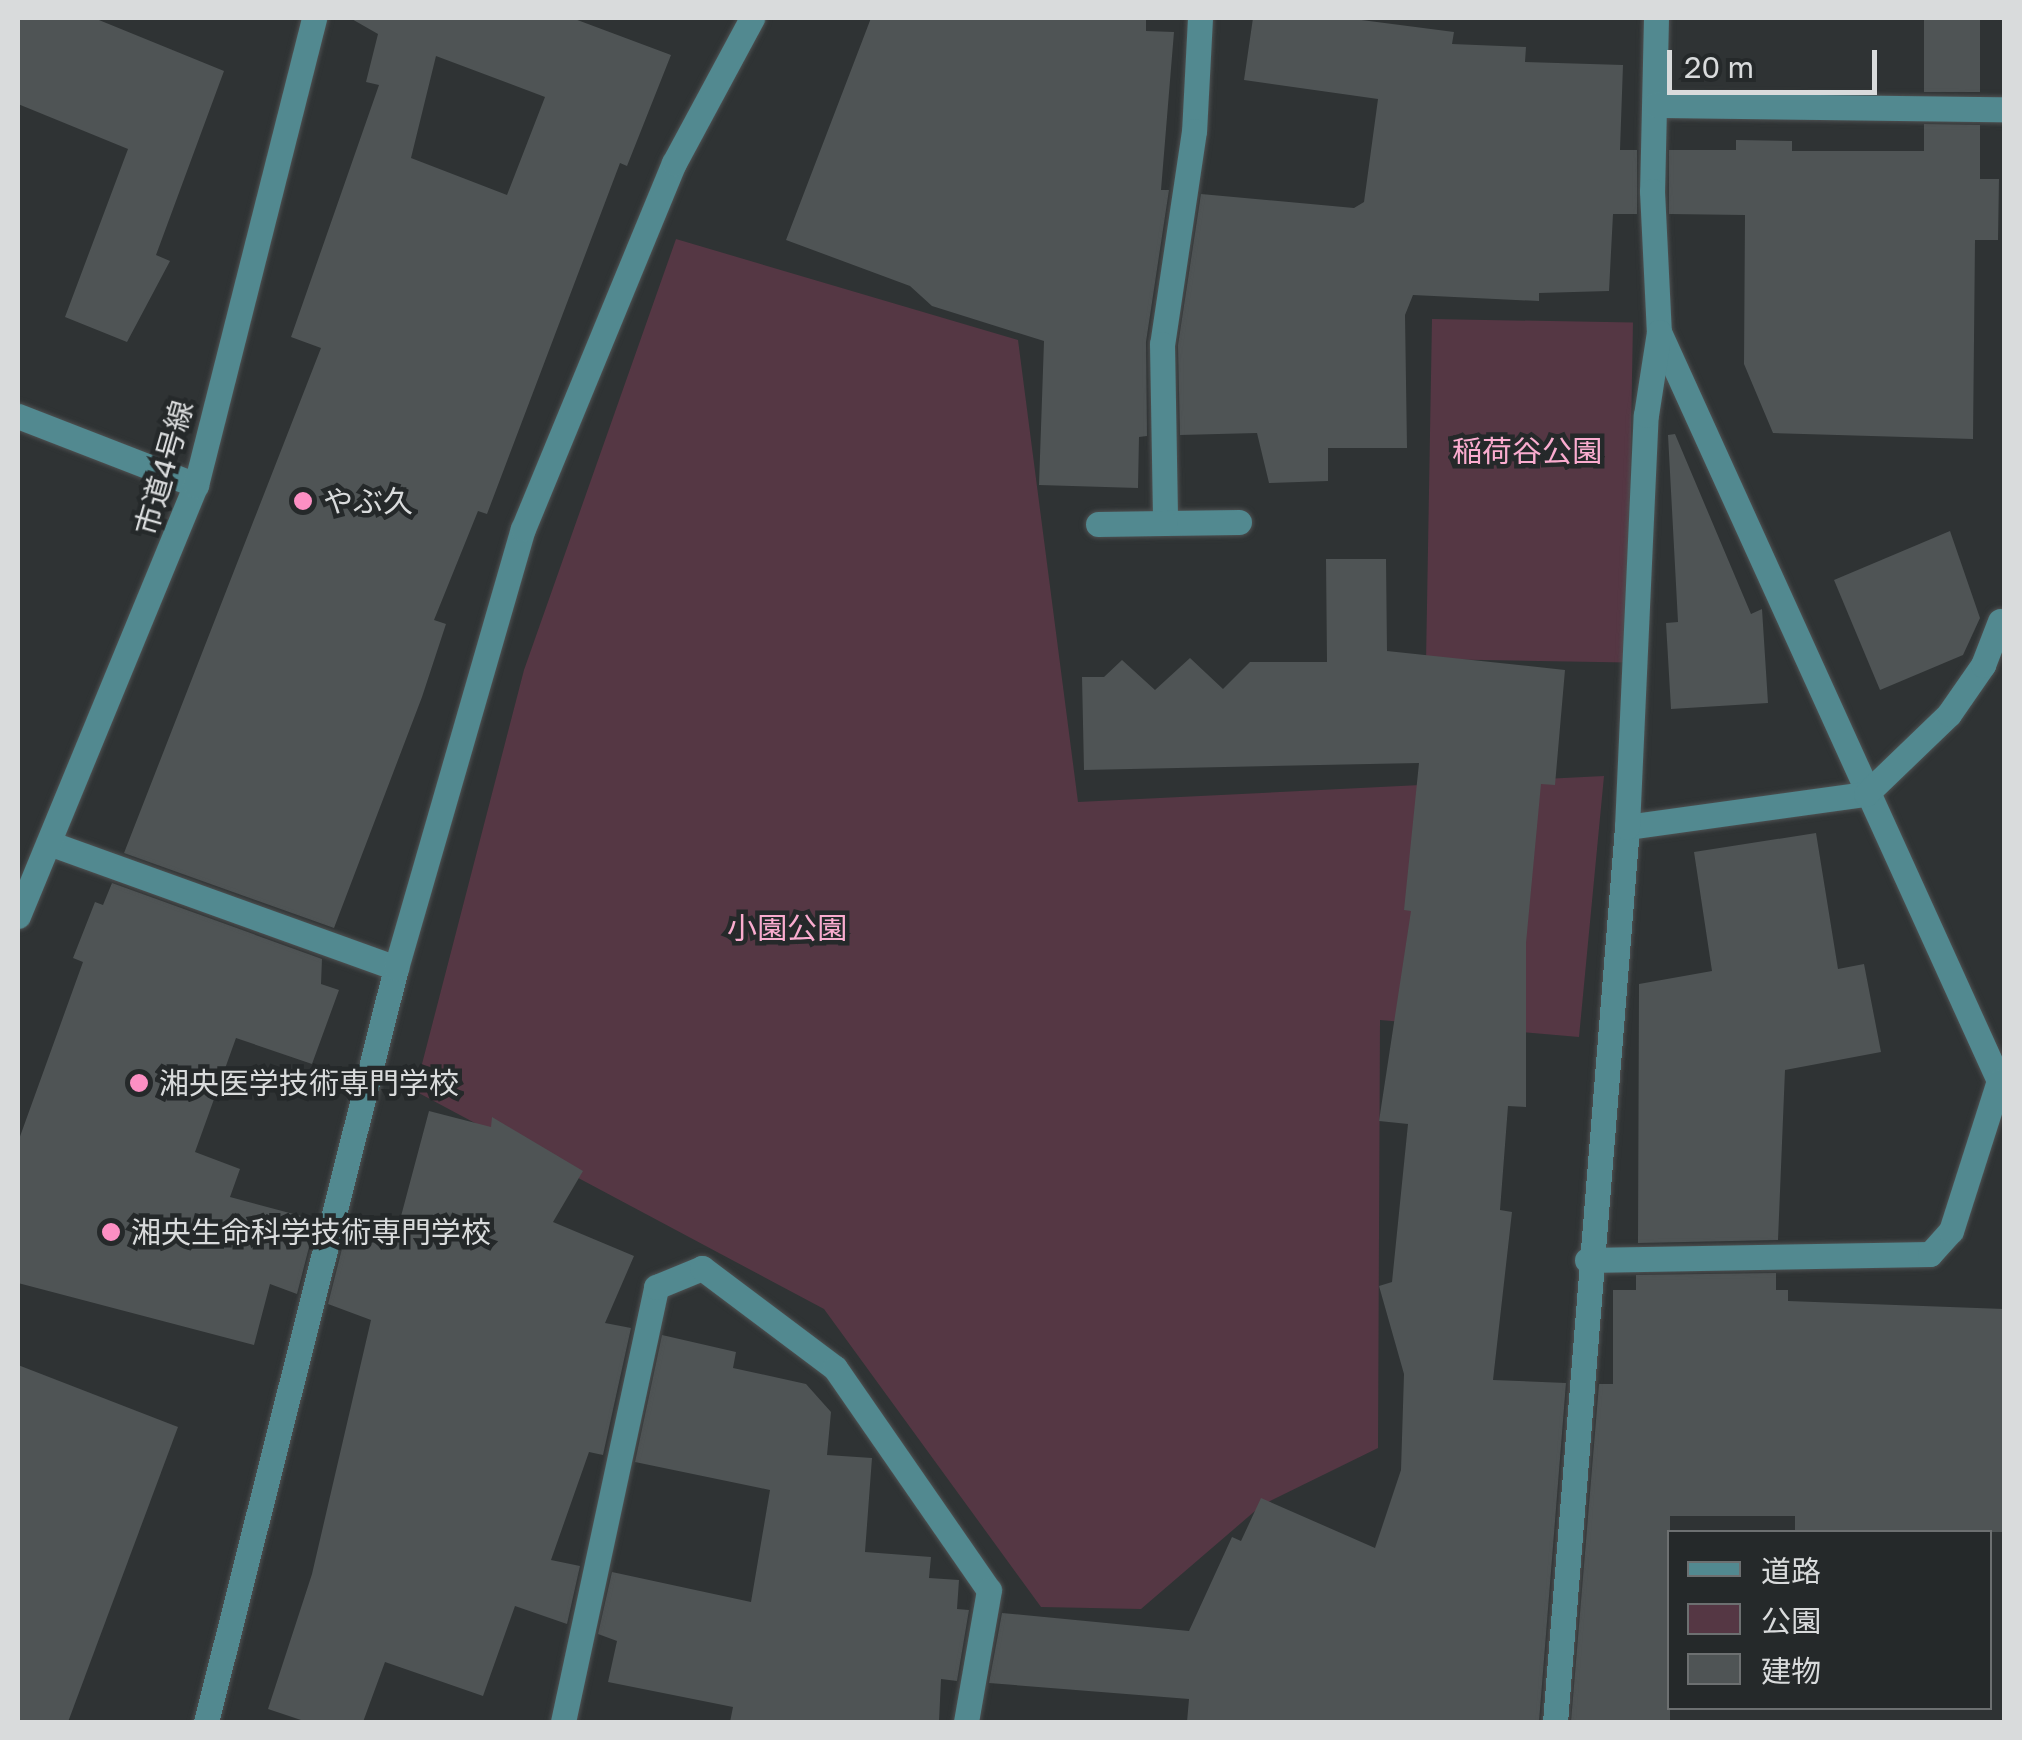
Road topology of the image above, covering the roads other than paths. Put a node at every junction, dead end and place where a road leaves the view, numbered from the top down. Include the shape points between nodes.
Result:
1 (314, 18) edge
2 (752, 18) edge
3 (1200, 18) edge
4 (1656, 18) edge
5 (1655, 105) junction
6 (2004, 109) edge
7 (1660, 332) junction
8 (18, 416) edge
9 (196, 485) junction
10 (1240, 522) dead end
11 (1166, 523) junction
12 (1098, 524) dead end
13 (2000, 620) dead end
14 (1866, 794) junction
15 (1627, 827) junction
16 (50, 843) junction
17 (18, 916) edge
18 (396, 968) junction
19 (2002, 1086) edge
20 (1588, 1260) junction
21 (206, 1722) edge
22 (563, 1722) edge
23 (966, 1722) edge
24 (1555, 1722) edge

1 - 9 street, 市道4号線
2 - 18 street via 674,163 522,529
3 - 11 street via 1194,132 1162,344
4 - 5 street
5 - 6 street
5 - 7 street
7 - 14 street
7 - 15 street via 1631,642
8 - 9 street
9 - 16 street, 市道4号線
10 - 11 street
11 - 12 street
13 - 14 street via 1983,664 1949,714
14 - 15 street
14 - 19 street
15 - 20 street
16 - 17 street, 市道4号線
16 - 18 street
18 - 21 street
19 - 20 street via 1952,1231 1930,1254
20 - 24 street
22 - 23 street via 656,1287 702,1268 834,1368 989,1590

